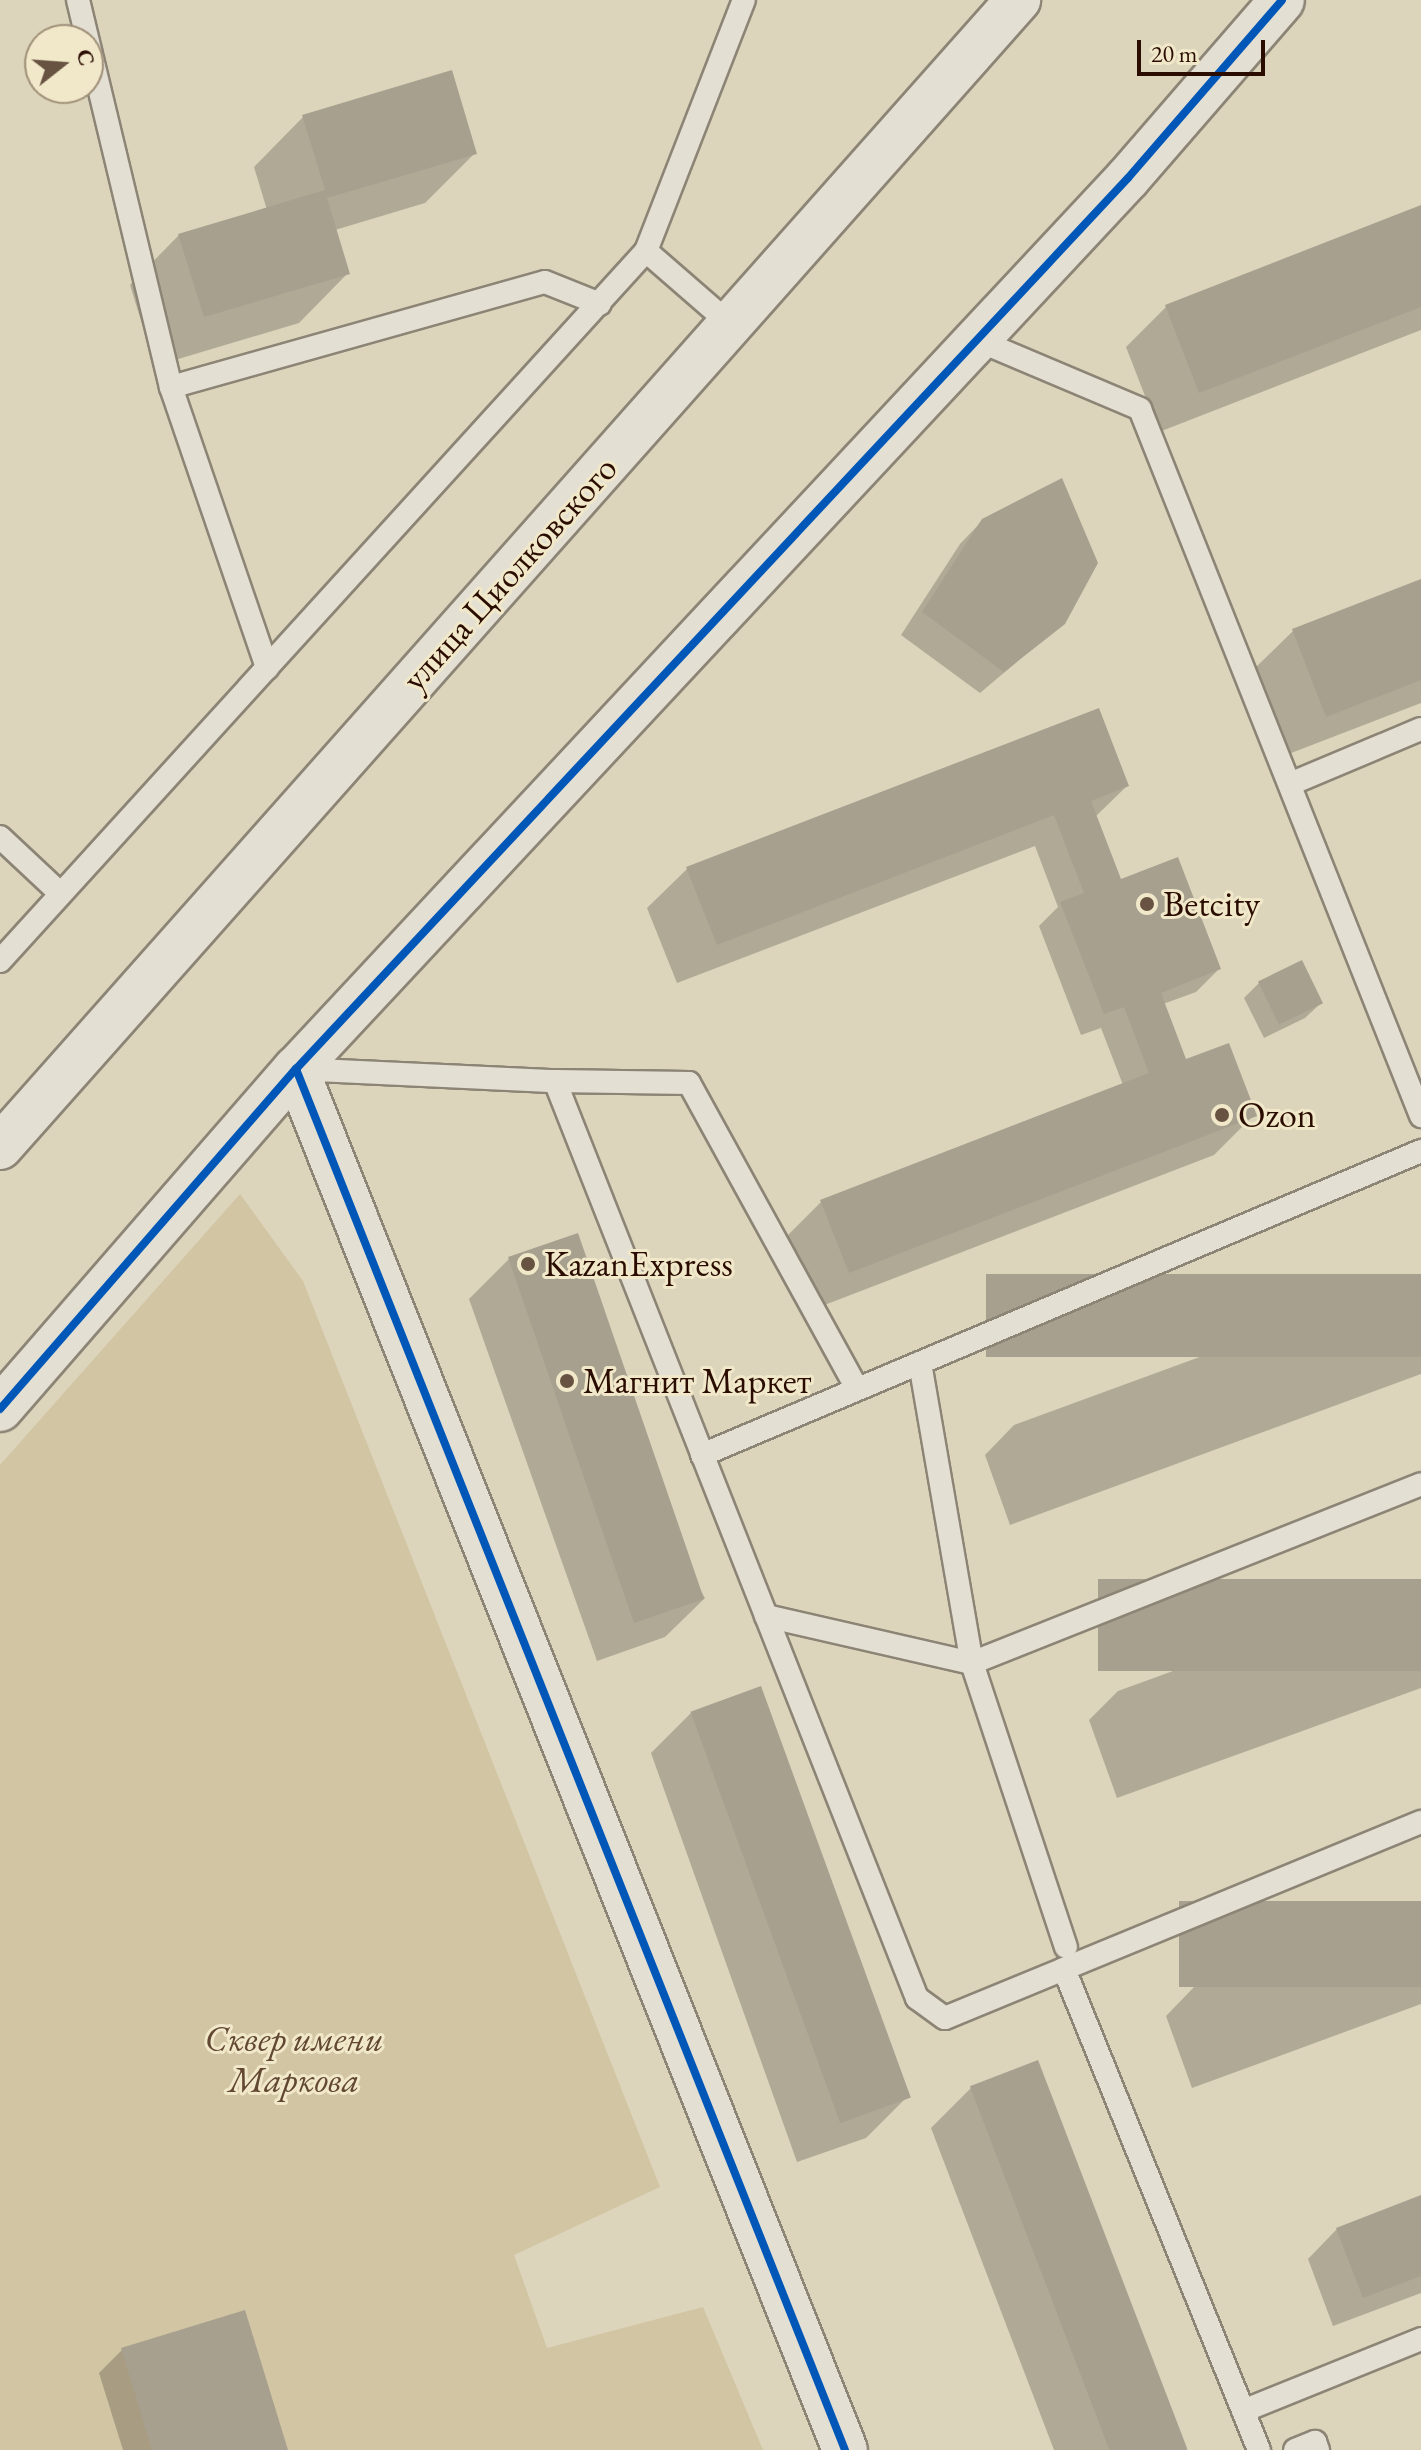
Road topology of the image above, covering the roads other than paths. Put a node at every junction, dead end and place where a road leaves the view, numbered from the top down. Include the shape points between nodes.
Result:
1 (78, 0) edge
2 (744, 0) edge
3 (1018, 0) edge
4 (1282, 0) edge
5 (646, 251) junction
6 (600, 304) junction
7 (730, 324) junction
8 (977, 340) junction
9 (171, 387) junction
10 (267, 668) junction
11 (1421, 729) edge
12 (1290, 784) junction
13 (0, 837) edge
14 (61, 894) junction
15 (0, 961) edge
16 (296, 1069) junction
17 (555, 1081) junction
18 (1421, 1116) edge
19 (0, 1147) edge
20 (1421, 1151) edge
21 (920, 1363) junction
22 (857, 1389) junction
23 (0, 1409) edge
24 (702, 1455) junction
25 (1421, 1484) edge
26 (766, 1616) junction
27 (972, 1663) junction
28 (1421, 1822) edge
29 (1065, 1958) junction
30 (1421, 2339) edge
31 (1243, 2411) junction
32 (845, 2450) edge
33 (1259, 2450) edge
34 (1295, 2450) edge
35 (1318, 2450) edge

1 - 9 lane
2 - 5 lane
3 - 7 street, улица Циолковского
4 - 8 street via 1128,178
5 - 6 lane
5 - 7 lane
6 - 9 lane via 545,282
6 - 10 lane
7 - 19 street, улица Циолковского
8 - 12 lane via 1140,409
8 - 16 street
9 - 10 lane
10 - 14 lane
11 - 12 lane
12 - 18 lane
13 - 14 lane
14 - 15 lane
16 - 17 lane
16 - 23 street
16 - 32 street
17 - 22 lane via 689,1083
17 - 24 lane
20 - 21 lane
21 - 22 lane
21 - 27 lane
22 - 24 lane
24 - 26 lane
25 - 27 lane
26 - 27 lane
26 - 29 lane via 917,1998 945,2018
27 - 29 lane
28 - 29 lane
29 - 31 lane
30 - 31 lane
31 - 33 lane
34 - 35 lane via 1315,2442

